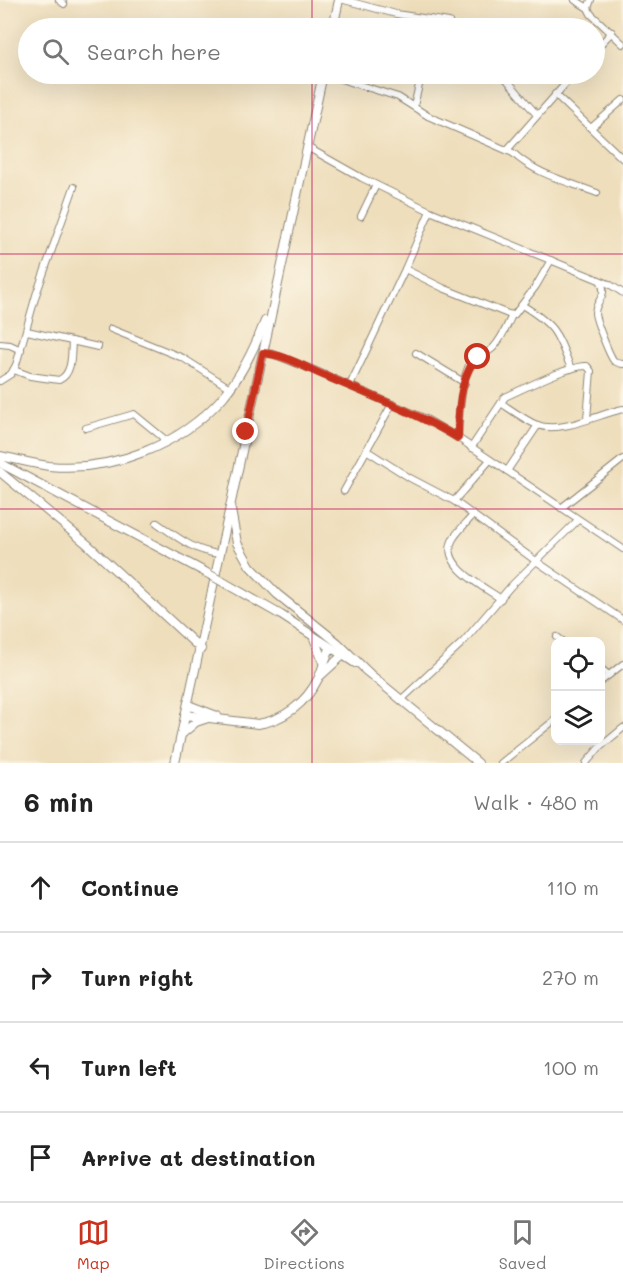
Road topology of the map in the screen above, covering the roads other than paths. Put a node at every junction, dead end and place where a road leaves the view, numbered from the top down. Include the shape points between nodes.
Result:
1 (341, 0) edge
2 (575, 0) edge
3 (591, 0) edge
4 (588, 8) junction
5 (336, 18) edge
6 (422, 18) edge
7 (596, 18) edge
8 (605, 26) edge
9 (612, 32) junction
10 (605, 39) edge
11 (623, 44) edge
12 (322, 84) edge
13 (356, 84) edge
14 (420, 84) edge
15 (511, 84) edge
16 (564, 84) edge
17 (555, 94) junction
18 (623, 100) edge
19 (414, 106) junction
20 (537, 115) junction
21 (591, 128) junction
22 (307, 147) junction
23 (507, 150) junction
24 (623, 159) edge
25 (376, 185) junction
26 (74, 187) dead end
27 (597, 193) dead end
28 (430, 211) junction
29 (360, 216) dead end
30 (551, 260) junction
31 (405, 269) junction
32 (601, 281) junction
33 (623, 293) edge
34 (522, 305) junction
35 (272, 308) junction
36 (512, 315) junction
37 (111, 329) dead end
38 (27, 331) junction
39 (72, 341) junction
40 (0, 344) edge
41 (98, 347) dead end
42 (21, 350) junction
43 (263, 353) junction
44 (416, 353) dead end
45 (623, 364) edge
46 (571, 369) junction
47 (14, 370) junction
48 (0, 381) edge
49 (465, 383) junction
50 (350, 386) junction
51 (230, 388) junction
52 (501, 403) junction
53 (392, 404) junction
54 (623, 409) edge
55 (587, 419) junction
56 (538, 425) junction
57 (86, 428) dead end
58 (458, 438) junction
59 (167, 441) junction
60 (471, 448) junction
61 (366, 450) junction
62 (0, 456) edge
63 (623, 459) edge
64 (490, 460) junction
65 (0, 463) edge
66 (507, 471) junction
67 (0, 472) edge
68 (344, 491) dead end
69 (231, 501) junction
70 (454, 501) junction
71 (561, 508) junction
72 (473, 515) junction
73 (578, 519) junction
74 (157, 523) dead end
75 (623, 549) edge
76 (220, 554) junction
77 (536, 561) junction
78 (501, 599) junction
79 (623, 620) edge
80 (314, 637) junction
81 (331, 648) junction
82 (201, 649) junction
83 (343, 655) junction
84 (323, 662) junction
85 (623, 664) edge
86 (605, 672) edge
87 (369, 673) junction
88 (609, 675) junction
89 (319, 677) junction
90 (605, 678) edge
91 (402, 699) junction
92 (188, 705) junction
93 (185, 715) junction
94 (208, 718) junction
95 (221, 718) junction
96 (551, 722) edge
97 (623, 728) edge
98 (181, 734) junction
99 (476, 762) edge
100 (175, 763) edge
101 (501, 763) edge
102 (586, 763) edge

1 - 5 main road
1 - 6 street
2 - 4 street
3 - 4 street
4 - 7 street
8 - 9 street
9 - 10 street
9 - 11 street
12 - 22 main road
13 - 19 street
14 - 19 street
15 - 20 street
16 - 17 street
17 - 20 street
17 - 21 street
18 - 21 street
19 - 23 street via 428,116
20 - 23 street
21 - 24 street
22 - 25 street
22 - 35 main road
23 - 27 street via 536,170
25 - 28 street
25 - 29 street
26 - 38 street
28 - 30 street
28 - 31 street
30 - 32 street
30 - 34 street
31 - 36 street
31 - 50 street
32 - 33 street
32 - 45 street via 604,288 595,311 596,322 612,358
34 - 36 street
34 - 46 street via 550,325
35 - 43 main road
35 - 51 main road
36 - 49 street via 492,350 470,364
37 - 51 street via 183,358
38 - 39 street
38 - 42 street
39 - 41 street
39 - 47 street via 69,370 64,378 30,376
40 - 42 street
42 - 47 street
43 - 50 street via 285,358
43 - 69 main road
44 - 49 street
46 - 52 street via 505,397
46 - 55 street via 586,366 591,371
47 - 48 street
49 - 58 street
50 - 53 street
51 - 59 main road via 210,410
52 - 56 street
52 - 60 street
53 - 58 street
53 - 61 street
54 - 55 street
55 - 56 street via 557,427
56 - 66 street
57 - 59 street via 135,414
58 - 60 street
59 - 62 main road via 120,460 82,466 49,466
60 - 64 street
61 - 68 street
61 - 70 street
63 - 71 street
64 - 66 street
64 - 70 street
65 - 80 street, bridge via 205,572
66 - 71 street
67 - 82 main road
69 - 76 main road
69 - 87 main road via 237,543 250,566
70 - 72 street
71 - 73 street
72 - 77 street
72 - 78 street via 452,541 450,555 456,566
73 - 75 street
73 - 77 street
74 - 76 street via 194,547
76 - 82 main road
77 - 78 street
77 - 79 street
78 - 91 street via 463,642
80 - 81 street
80 - 84 street
81 - 83 street
81 - 84 street
82 - 92 main road
83 - 87 street
83 - 89 street
84 - 89 street
85 - 88 street
86 - 88 street
87 - 91 street
88 - 90 street
89 - 95 street via 284,717 258,724
91 - 99 street
92 - 93 main road
92 - 95 street
93 - 94 street
93 - 98 main road
94 - 95 street
94 - 98 main road
96 - 101 street
97 - 102 street
98 - 100 main road

